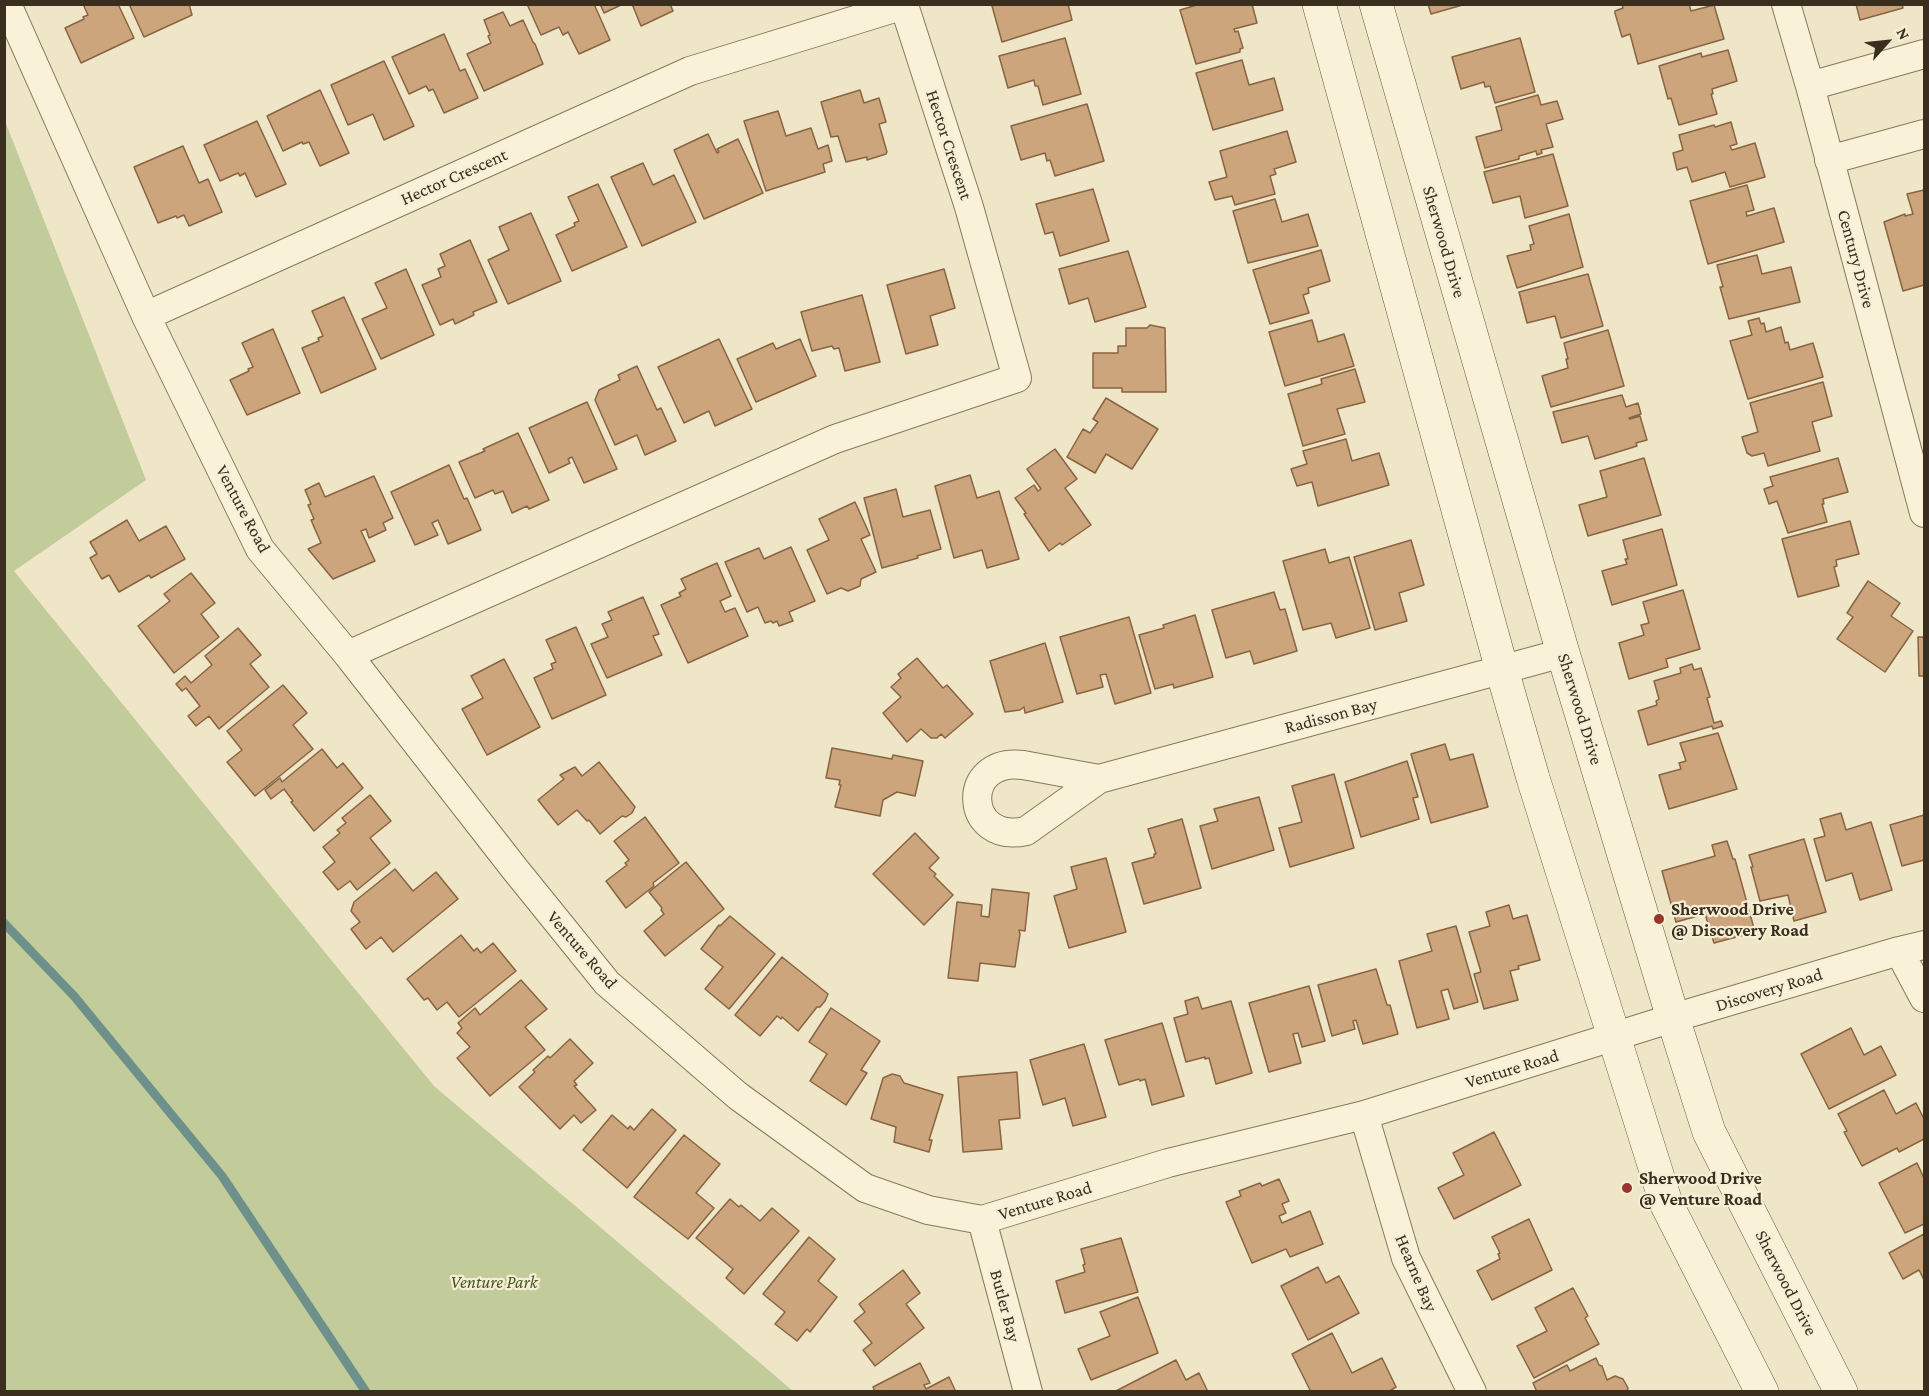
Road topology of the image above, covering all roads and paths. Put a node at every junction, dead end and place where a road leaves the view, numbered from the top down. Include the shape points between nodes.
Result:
1 (7, 4) edge
2 (1319, 4) edge
3 (1376, 4) edge
4 (1786, 4) edge
5 (1924, 54) edge
6 (1810, 86) junction
7 (1924, 134) edge
8 (1829, 160) junction
9 (146, 316) junction
10 (1924, 513) edge
11 (1563, 653) junction
12 (348, 656) junction
13 (1502, 670) junction
14 (1099, 778) dead end
15 (1912, 948) edge
16 (1924, 998) edge
17 (1673, 1018) junction
18 (1615, 1037) junction
19 (1364, 1115) junction
20 (982, 1220) junction
21 (1028, 1392) edge
22 (1472, 1392) edge
23 (1762, 1392) edge
24 (1841, 1392) edge

1 - 9 street, Venture Road
2 - 13 street
3 - 11 street, Sherwood Drive
4 - 6 street, Century Drive
5 - 6 street
6 - 8 street, Century Drive
7 - 8 street
8 - 10 street, Century Drive
9 - 12 street, Venture Road via 260,549
9 - 12 street, Hector Crescent via 690,71 904,5 969,207 1017,378 836,439
11 - 13 street, Radisson Bay
11 - 17 street, Sherwood Drive
12 - 20 street, Venture Road via 607,983 738,1096 865,1188 928,1210
13 - 14 street, Radisson Bay
13 - 18 street
15 - 16 street
15 - 17 street, Discovery Road
17 - 18 street, Discovery Road
17 - 24 street, Sherwood Drive via 1709,1132
18 - 19 street, Venture Road
18 - 23 street via 1666,1203
19 - 20 street, Venture Road via 1168,1164
19 - 22 street, Hearne Bay via 1406,1258
20 - 21 street, Butler Bay

